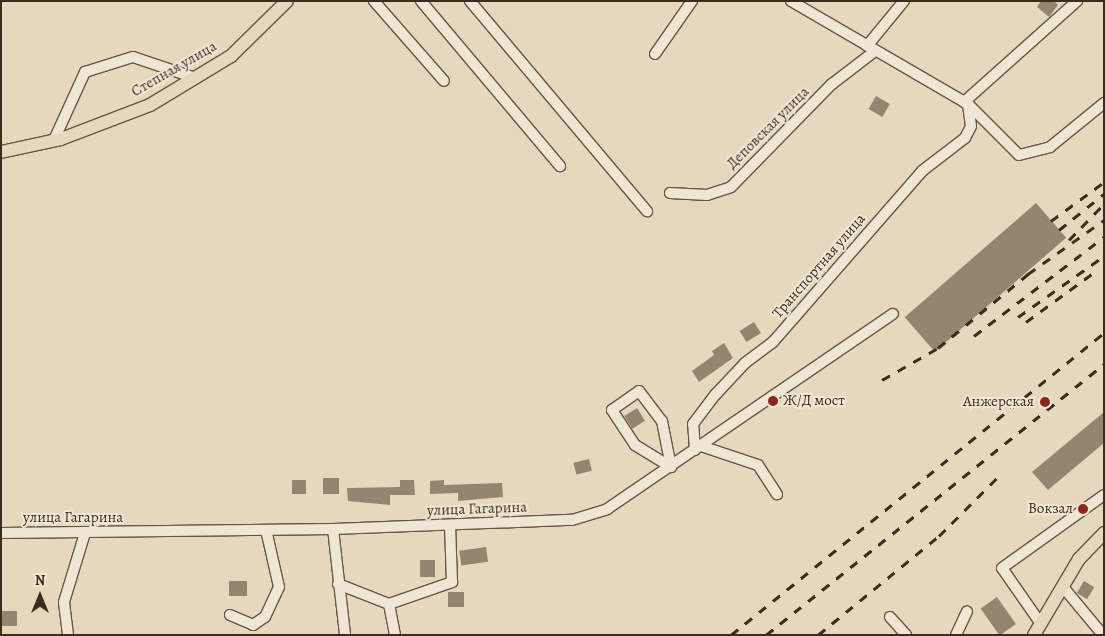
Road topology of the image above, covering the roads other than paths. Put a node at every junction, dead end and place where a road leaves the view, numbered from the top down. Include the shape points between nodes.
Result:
1 (287, 1) edge
2 (374, 1) edge
3 (421, 1) edge
4 (470, 1) edge
5 (692, 1) edge
6 (791, 1) edge
7 (904, 1) edge
8 (1077, 1) edge
9 (871, 49) junction
10 (654, 54) dead end
11 (195, 78) junction
12 (444, 81) dead end
13 (966, 103) junction
14 (1104, 103) edge
15 (54, 140) junction
16 (1, 152) edge
17 (560, 166) dead end
18 (670, 193) dead end
19 (647, 211) dead end
20 (893, 314) dead end
21 (698, 448) junction
22 (670, 467) junction
23 (777, 494) dead end
24 (1104, 495) edge
25 (450, 525) junction
26 (333, 529) junction
27 (266, 530) junction
28 (1, 533) edge
29 (85, 533) junction
30 (1104, 533) edge
31 (338, 584) junction
32 (1063, 587) junction
33 (389, 604) junction
34 (967, 611) dead end
35 (230, 615) dead end
36 (890, 617) dead end
37 (1037, 629) edge
38 (68, 635) edge
39 (345, 635) edge
40 (395, 635) edge
41 (906, 635) edge
42 (956, 635) edge
43 (1103, 635) edge

1 - 11 main road, Степная улица via 231,56
2 - 12 street
3 - 17 street
4 - 19 street
5 - 10 street
6 - 9 street
7 - 9 street, Деповская улица
8 - 13 street
9 - 13 street
9 - 18 street, Деповская улица via 731,186 707,195
11 - 15 main road, Степная улица via 150,105
11 - 15 street via 134,57 85,72
13 - 14 street via 1019,155 1050,147
13 - 21 street, Транспортная улица via 971,126 965,138 922,171 773,342 745,363 716,394 693,424
15 - 16 main road, Степная улица
20 - 21 street, улица Гагарина
21 - 22 street, улица Гагарина
21 - 23 street via 758,465
22 - 22 street via 662,421 638,391 612,410 635,445
22 - 25 street, улица Гагарина via 607,509 572,520
24 - 37 street via 1002,568
25 - 26 street, улица Гагарина
25 - 33 street via 452,582
26 - 27 street, улица Гагарина
26 - 31 street
27 - 29 street, улица Гагарина
27 - 35 street via 279,587 265,617 253,625
28 - 29 street, улица Гагарина
29 - 38 street via 64,602
30 - 32 main road via 1079,559
31 - 33 street
31 - 39 street
32 - 37 main road
32 - 43 street
33 - 40 street
34 - 42 street
36 - 41 street

